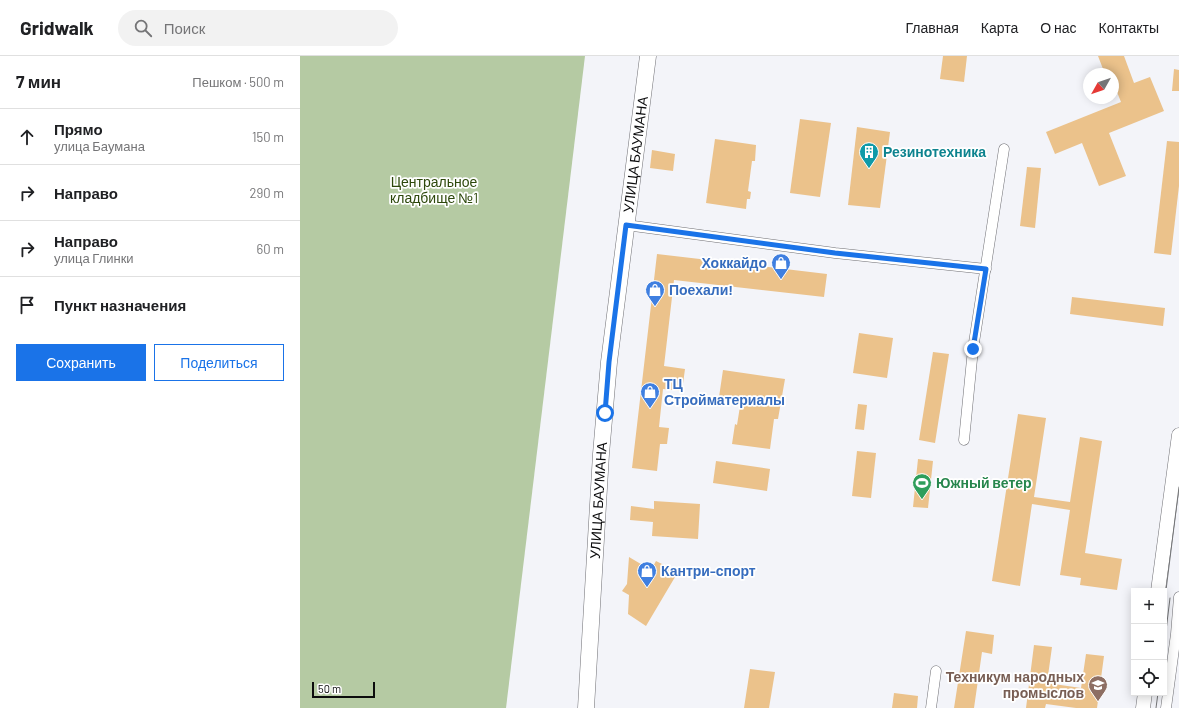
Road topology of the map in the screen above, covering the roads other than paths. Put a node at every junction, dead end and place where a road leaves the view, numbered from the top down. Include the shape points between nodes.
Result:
1 (648, 56) edge
2 (1004, 148) dead end
3 (626, 225) junction
4 (986, 269) junction
5 (1179, 435) edge
6 (964, 440) dead end
7 (1158, 588) edge
8 (1179, 597) edge
9 (1177, 634) edge
10 (936, 671) dead end
11 (1144, 696) edge
12 (586, 708) edge
13 (931, 708) edge
14 (1143, 708) edge
15 (1166, 708) edge

1 - 3 main road, УЛИЦА БАУМАНА
2 - 4 street
3 - 4 street via 835,253
3 - 12 main road, УЛИЦА БАУМАНА via 609,362 601,454
4 - 6 street via 973,349
5 - 7 main road
8 - 9 street
9 - 15 street
10 - 13 street
11 - 14 main road

